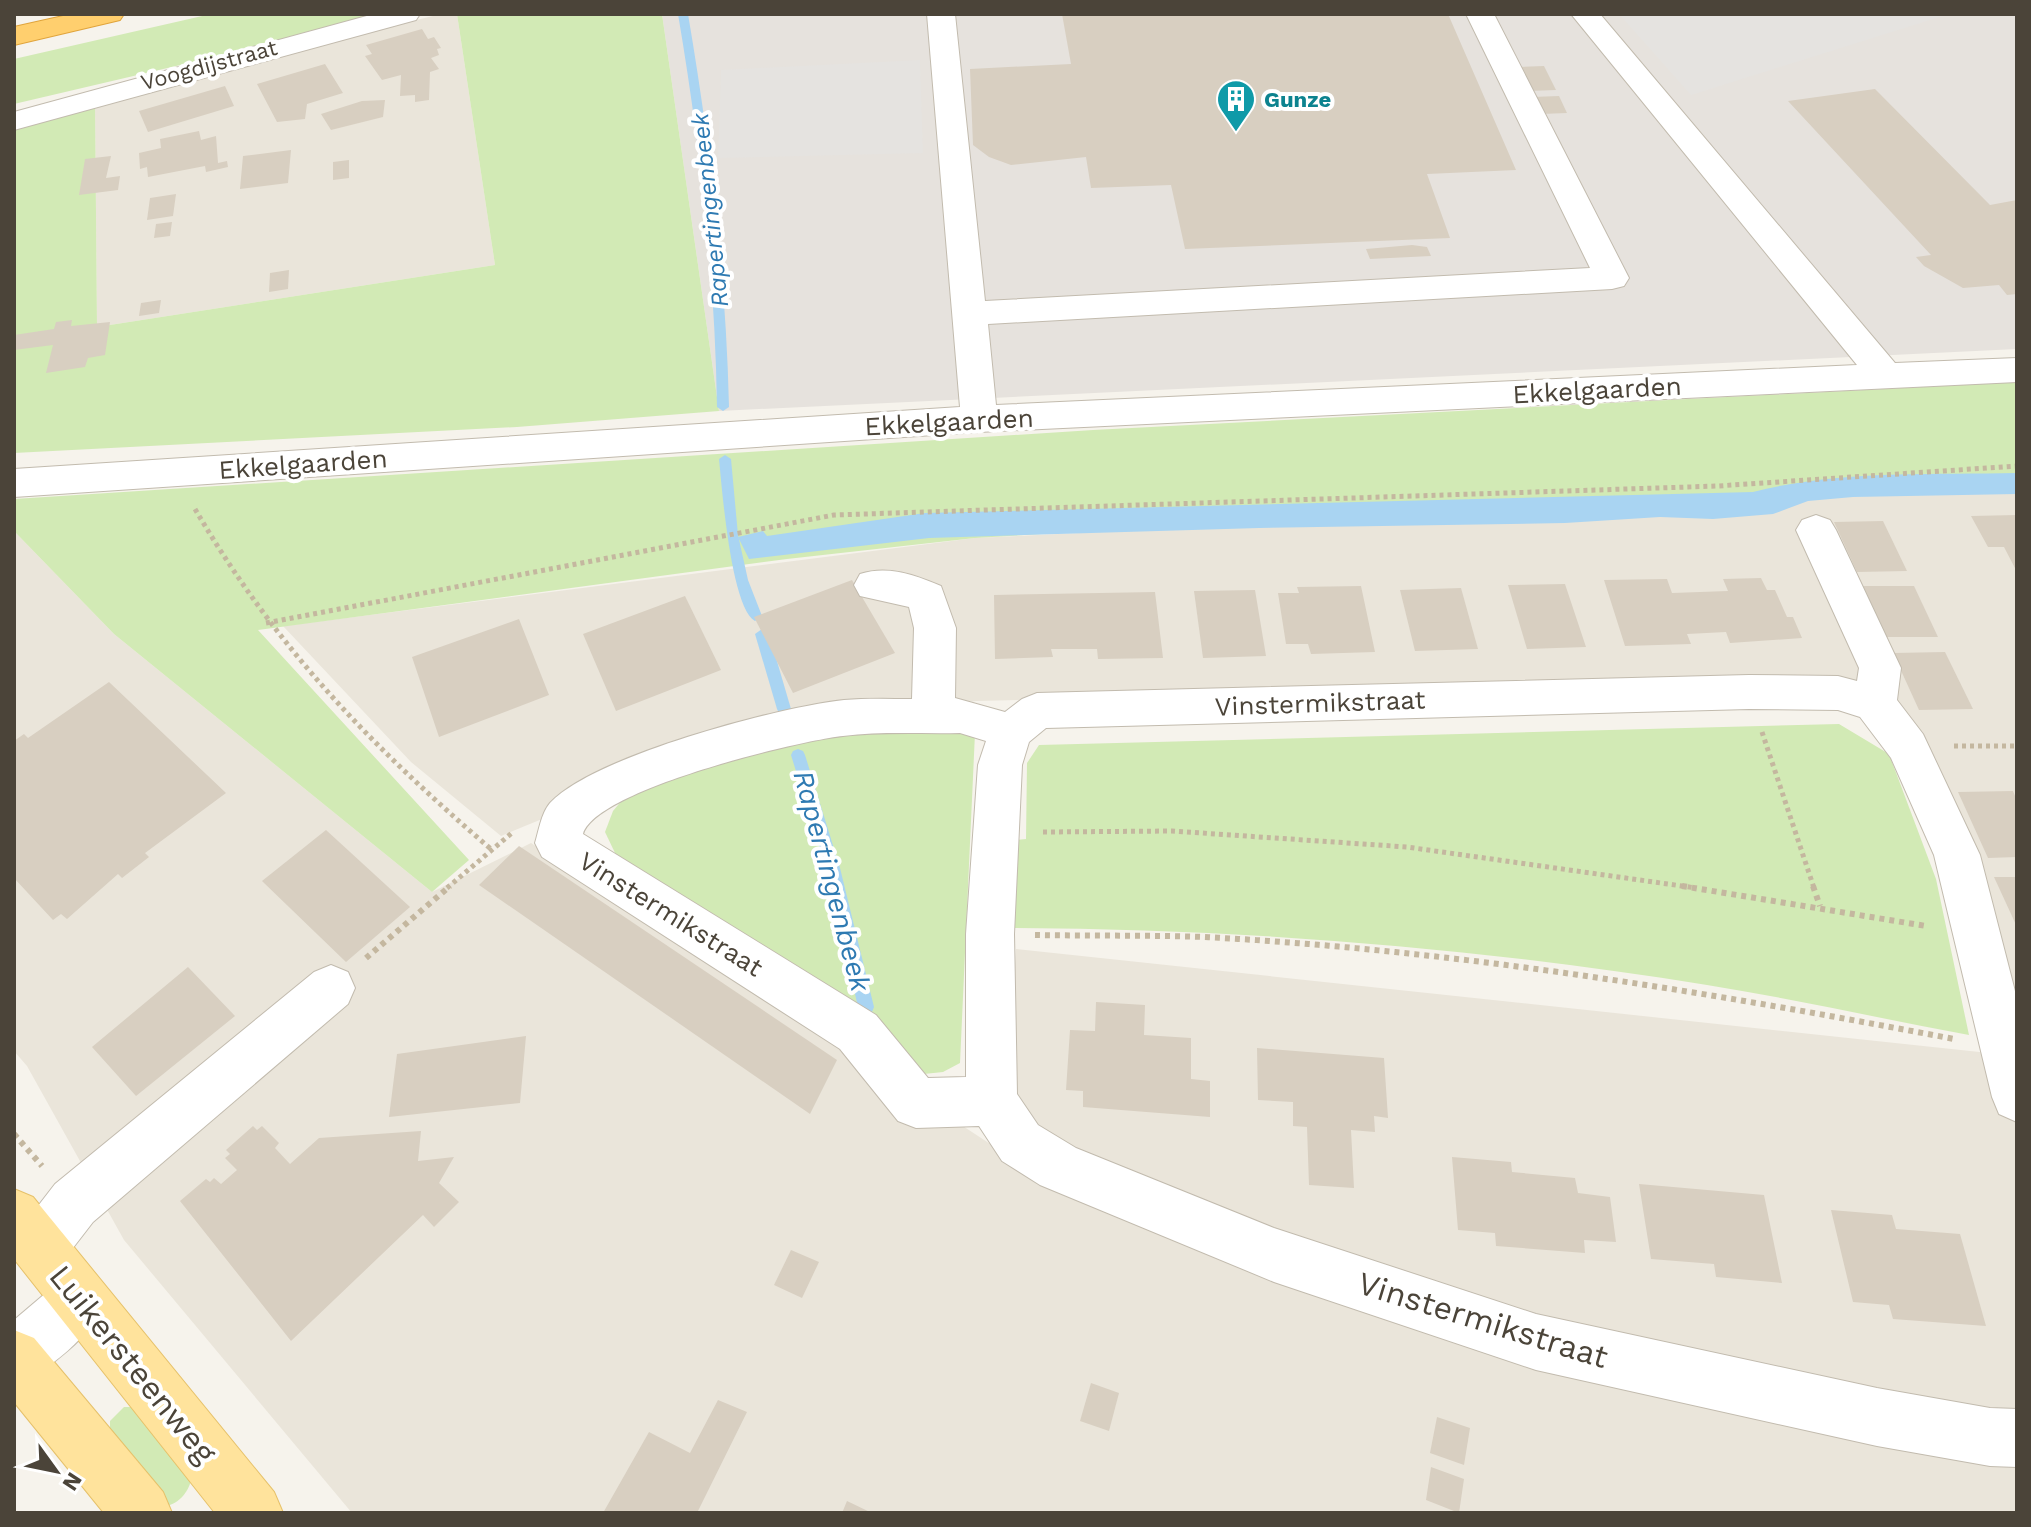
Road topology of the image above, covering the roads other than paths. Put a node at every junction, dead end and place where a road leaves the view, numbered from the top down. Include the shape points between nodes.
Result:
1 (110, 14) edge
2 (406, 14) edge
3 (941, 14) edge
4 (1480, 14) edge
5 (1585, 14) edge
6 (14, 36) edge
7 (14, 121) edge
8 (970, 313) junction
9 (2017, 370) edge
10 (1886, 376) junction
11 (979, 419) junction
12 (14, 483) edge
13 (1816, 530) dead end
14 (874, 585) dead end
15 (1875, 704) junction
16 (933, 716) junction
17 (1011, 732) junction
18 (331, 988) road end
19 (2006, 1035) edge
20 (2017, 1097) edge
21 (992, 1101) junction
22 (27, 1232) edge
23 (79, 1300) junction
24 (14, 1358) edge
25 (2017, 1438) edge
26 (142, 1513) edge
27 (253, 1513) edge

1 - 6 highway
2 - 7 street, Voogdijstraat
3 - 8 street
4 - 8 street via 1612,278
5 - 10 street
8 - 11 street
9 - 10 street, Ekkelgaarden
10 - 11 street, Ekkelgaarden
11 - 12 street, Ekkelgaarden
13 - 15 street via 1880,668
14 - 16 street via 906,588 927,597 935,628
15 - 17 street, Vinstermikstraat via 1838,693 1749,692 1037,711
15 - 19 street via 1908,747 1957,855
16 - 17 street, Vinstermikstraat via 960,715
16 - 21 street, Vinstermikstraat via 844,718 760,733 643,772 586,799 564,819 558,843 858,1032 916,1103
17 - 21 street via 1000,765 990,934
18 - 22 street via 74,1203
19 - 20 street
21 - 25 street, Vinstermikstraat via 1020,1143 1058,1167 1274,1255 1536,1342 1877,1417
22 - 23 main road, Luikersteenweg
23 - 24 street
23 - 27 main road, Luikersteenweg
24 - 26 main road

